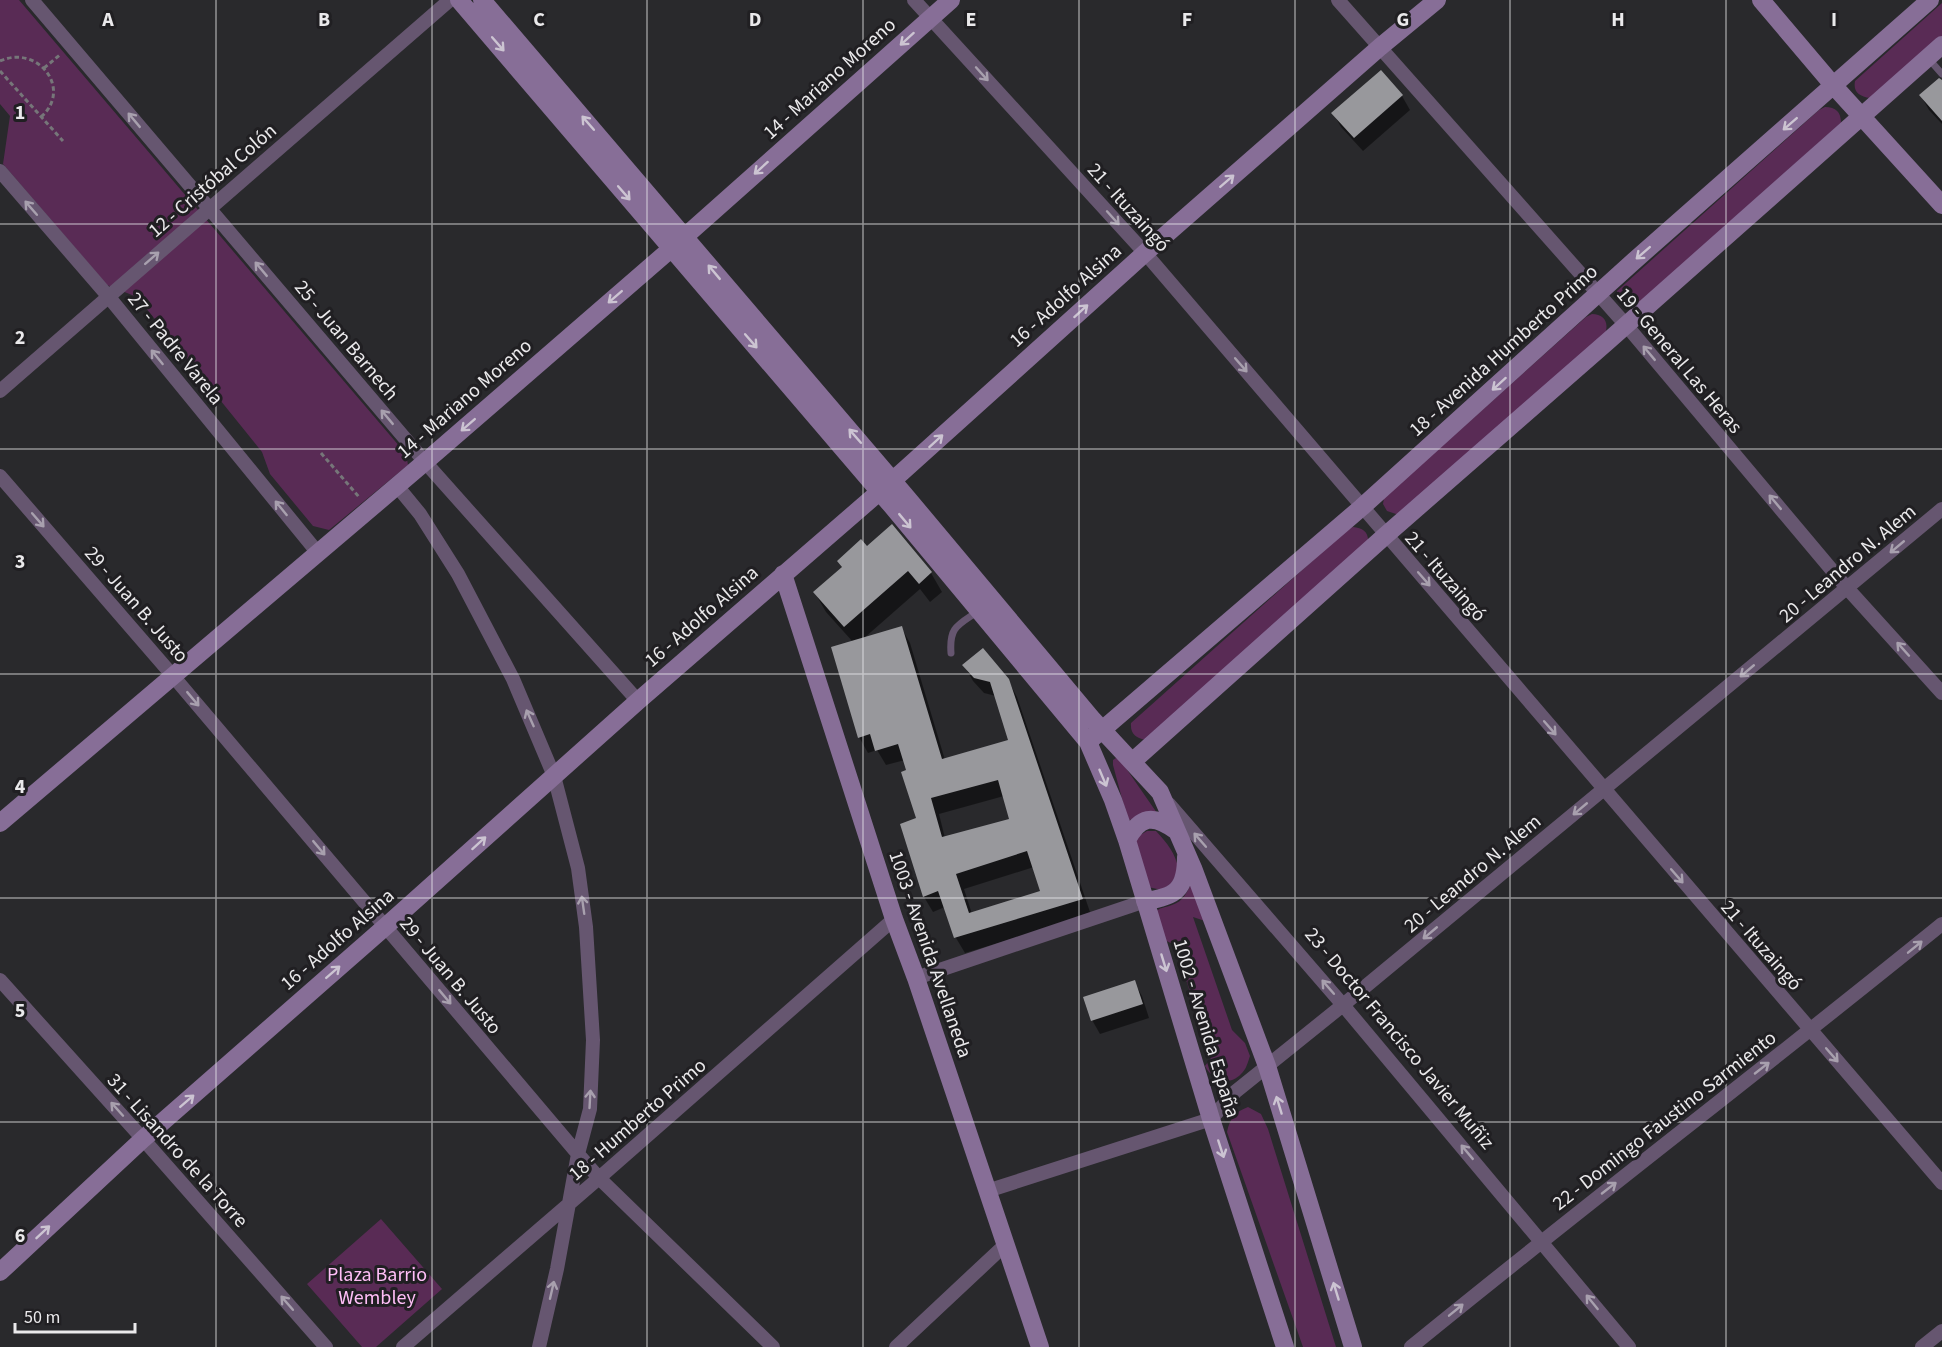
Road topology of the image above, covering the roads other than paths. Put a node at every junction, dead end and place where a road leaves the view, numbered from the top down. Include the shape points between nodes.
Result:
1 (32, 0) edge
2 (450, 0) edge
3 (459, 0) edge
4 (482, 0) edge
5 (914, 0) edge
6 (951, 0) edge
7 (1338, 0) edge
8 (1437, 0) edge
9 (1761, 0) edge
10 (1930, 0) edge
11 (930, 18) junction
12 (1380, 47) junction
13 (1935, 51) edge
14 (1942, 74) edge
15 (1833, 85) junction
16 (1862, 117) junction
17 (0, 171) edge
18 (1942, 205) edge
19 (209, 208) junction
20 (678, 242) junction
21 (1145, 253) junction
22 (1598, 294) junction
23 (108, 296) junction
24 (1626, 325) junction
25 (0, 391) edge
26 (425, 462) junction
27 (0, 476) edge
28 (397, 486) junction
29 (886, 486) junction
30 (1362, 507) junction
31 (1942, 509) edge
32 (1386, 535) junction
33 (318, 553) junction
34 (783, 574) junction
35 (1847, 588) junction
36 (979, 610) junction
37 (951, 653) dead end
38 (173, 676) junction
39 (1942, 693) edge
40 (638, 701) junction
41 (1103, 729) junction
42 (1088, 741) junction
43 (1132, 762) junction
44 (554, 776) junction
45 (1603, 790) junction
46 (1160, 792) junction
47 (0, 823) edge
48 (1175, 830) junction
49 (1127, 840) junction
50 (1186, 853) junction
51 (1144, 901) junction
52 (894, 919) junction
53 (1942, 924) edge
54 (385, 927) junction
55 (916, 978) junction
56 (0, 980) edge
57 (1343, 1005) junction
58 (1810, 1031) junction
59 (1267, 1066) junction
60 (1211, 1119) junction
61 (143, 1138) junction
62 (578, 1154) junction
63 (599, 1178) junction
64 (1942, 1183) edge
65 (987, 1191) junction
66 (567, 1206) junction
67 (1542, 1240) junction
68 (1005, 1244) junction
69 (0, 1272) edge
70 (1942, 1331) edge
71 (326, 1347) edge
72 (404, 1347) edge
73 (539, 1347) edge
74 (773, 1347) edge
75 (896, 1347) edge
76 (1040, 1347) edge
77 (1285, 1347) edge
78 (1353, 1347) edge
79 (1411, 1347) edge
80 (1629, 1347) edge
81 (1922, 1347) edge

19 -> 1 street, 25 - Juan Barnech
2 - 19 street, 12 - Cristóbal Colón
3 -> 20 street
20 -> 4 street
5 - 11 street, 21 - Ituzaingó
6 - 11 street, 14 - Mariano Moreno
7 - 12 street, 19 - General Las Heras
8 - 12 street, 16 - Adolfo Alsina
9 - 15 street
10 - 15 street, 18 - Avenida Humberto Primo
11 -> 20 street, 14 - Mariano Moreno
11 -> 21 street, 21 - Ituzaingó
21 -> 12 street, 16 - Adolfo Alsina
12 - 22 street, 19 - General Las Heras
13 - 14 lane
13 - 16 street
15 - 16 street
15 -> 22 street, 18 - Avenida Humberto Primo
16 - 18 street
16 - 24 street
23 -> 17 street, 27 - Padre Varela
23 -> 19 street, 12 - Cristóbal Colón
26 -> 19 street, 25 - Juan Barnech
20 -> 26 street, 14 - Mariano Moreno
20 - 29 street
29 -> 21 street, 16 - Adolfo Alsina
21 -> 30 street, 21 - Ituzaingó
22 - 24 street, 19 - General Las Heras
22 -> 30 street, 18 - Avenida Humberto Primo
23 - 25 street, 12 - Cristóbal Colón
33 -> 23 street, 27 - Padre Varela
24 - 32 street
35 -> 24 street, 19 - General Las Heras
26 - 28 street, 14 - Mariano Moreno
26 - 40 street, 25 - Juan Barnech
27 -> 38 street, 29 - Juan B. Justo
28 - 33 street, 14 - Mariano Moreno
44 -> 28 street via 513,679 458,574
29 - 34 street, 16 - Adolfo Alsina
29 -> 36 street, 1002 - Avenida España
29 - 41 street, 23 - Doctor Francisco Javier Muñiz
30 - 32 street, 21 - Ituzaingó
30 - 41 street, 18 - Avenida Humberto Primo
31 -> 35 street, 20 - Leandro N. Alem
32 - 43 street
32 -> 45 street, 21 - Ituzaingó
33 - 38 street, 14 - Mariano Moreno
34 - 40 street, 16 - Adolfo Alsina
34 - 52 street, 1003 - Avenida Avellaneda
39 -> 35 street, 19 - General Las Heras
35 -> 45 street, 20 - Leandro N. Alem
36 - 37 lane via 952,631
36 - 42 street, 1002 - Avenida España
38 - 47 street, 14 - Mariano Moreno
38 -> 54 street, 29 - Juan B. Justo
40 - 44 street, 16 - Adolfo Alsina
41 - 42 street
41 - 43 street, 23 - Doctor Francisco Javier Muñiz
42 -> 49 street, 1002 - Avenida España
43 - 46 street, 23 - Doctor Francisco Javier Muñiz
54 -> 44 street, 16 - Adolfo Alsina
62 -> 44 street via 590,1109 593,1040 586,927 578,868
45 -> 57 street, 20 - Leandro N. Alem
45 -> 58 street, 21 - Ituzaingó
46 - 48 street, 1002 - Avenida España
57 -> 46 street, 23 - Doctor Francisco Javier Muñiz
48 - 49 street via 1163,821 1148,820 1134,827
48 - 50 street, 1002 - Avenida España
49 - 51 street, 1002 - Avenida España
50 - 51 street via 1182,886 1168,895
50 - 59 street, 1002 - Avenida España
51 - 55 street
51 -> 60 street, 1002 - Avenida España
52 - 55 street, 1003 - Avenida Avellaneda
52 - 63 street, 18 - Humberto Primo
58 -> 53 street, 22 - Domingo Faustino Sarmiento
61 -> 54 street, 16 - Adolfo Alsina
54 -> 62 street, 29 - Juan B. Justo
55 - 65 street, 1003 - Avenida Avellaneda
61 -> 56 street, 31 - Lisandro de la Torre
57 - 59 street, 20 - Leandro N. Alem
67 -> 57 street, 23 - Doctor Francisco Javier Muñiz
58 -> 64 street, 21 - Ituzaingó
67 -> 58 street, 22 - Domingo Faustino Sarmiento
59 - 60 street, 20 - Leandro N. Alem via 1235,1092
78 -> 59 street, 1002 - Avenida España
60 - 65 street
60 -> 77 street, 1002 - Avenida España
69 -> 61 street, 16 - Adolfo Alsina
71 -> 61 street, 31 - Lisandro de la Torre
62 - 63 street, 29 - Juan B. Justo
62 - 66 street
63 - 66 street, 18 - Humberto Primo
63 - 74 street, 29 - Juan B. Justo
65 - 68 street, 1003 - Avenida Avellaneda
66 - 72 street, 18 - Humberto Primo
73 -> 66 street
79 -> 67 street, 22 - Domingo Faustino Sarmiento
80 -> 67 street, 23 - Doctor Francisco Javier Muñiz
68 - 75 street
68 - 76 street, 1003 - Avenida Avellaneda
70 - 81 street

